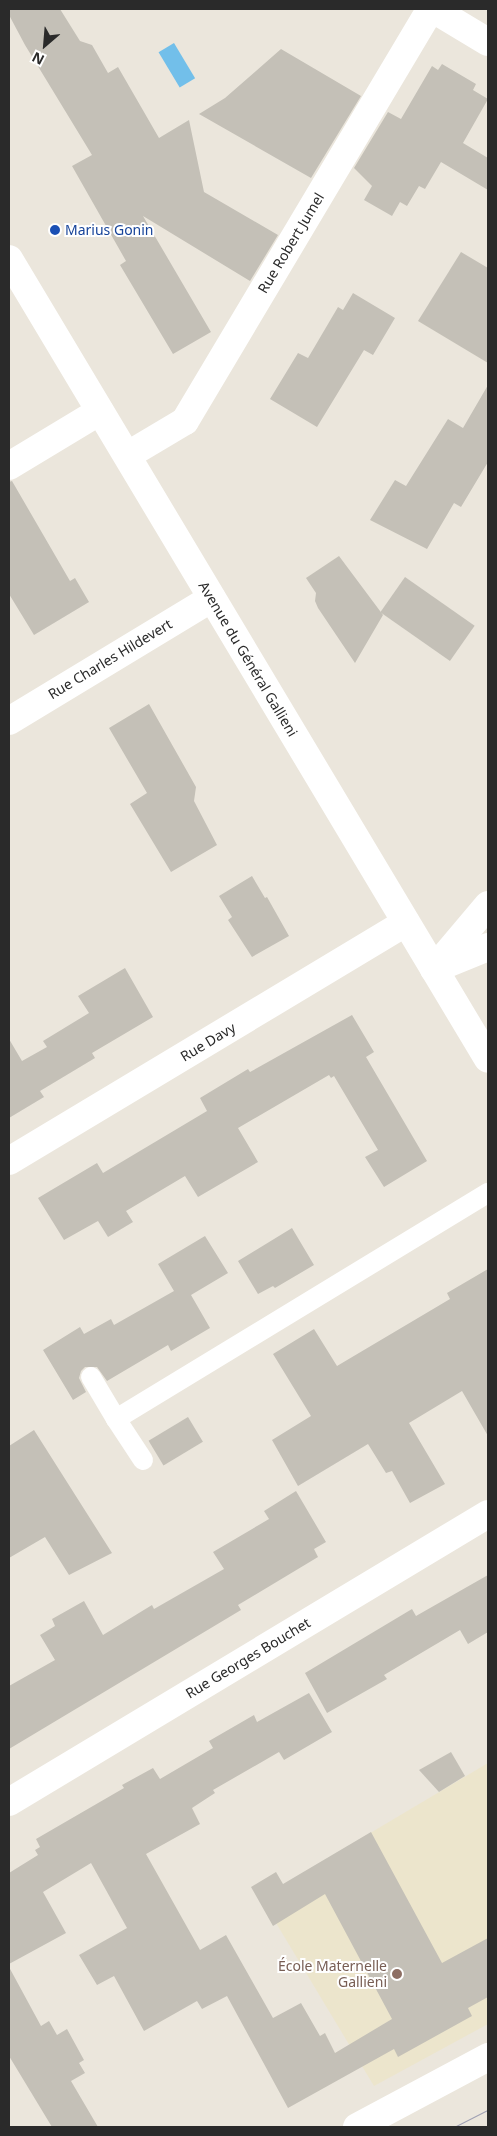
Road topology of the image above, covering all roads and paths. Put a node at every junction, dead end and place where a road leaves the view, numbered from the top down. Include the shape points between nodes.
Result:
1 (432, 9) edge
2 (488, 42) edge
3 (9, 259) edge
4 (100, 411) junction
5 (128, 456) junction
6 (9, 466) edge
7 (212, 598) junction
8 (9, 721) edge
9 (488, 905) edge
10 (406, 922) junction
11 (488, 947) edge
12 (434, 969) junction
13 (488, 1059) edge
14 (9, 1161) edge
15 (488, 1193) edge
16 (91, 1377) dead end
17 (116, 1419) junction
18 (143, 1460) dead end
19 (488, 1514) edge
20 (9, 1802) edge
21 (488, 2057) edge
22 (357, 2127) edge

1 - 2 street
1 - 5 street, Rue Robert Jumel via 185,421
3 - 4 street, Avenue du Général Gallieni
4 - 5 street, Avenue du Général Gallieni
4 - 6 street
5 - 7 street, Avenue du Général Gallieni
7 - 8 street, Rue Charles Hildevert
7 - 10 street, Avenue du Général Gallieni
9 - 12 street
10 - 12 street, Avenue du Général Gallieni
10 - 14 street, Rue Davy
11 - 12 street
12 - 13 street, Avenue du Général Gallieni
15 - 17 lane
16 - 17 lane
17 - 18 lane
19 - 20 street, Rue Georges Bouchet
21 - 22 street

